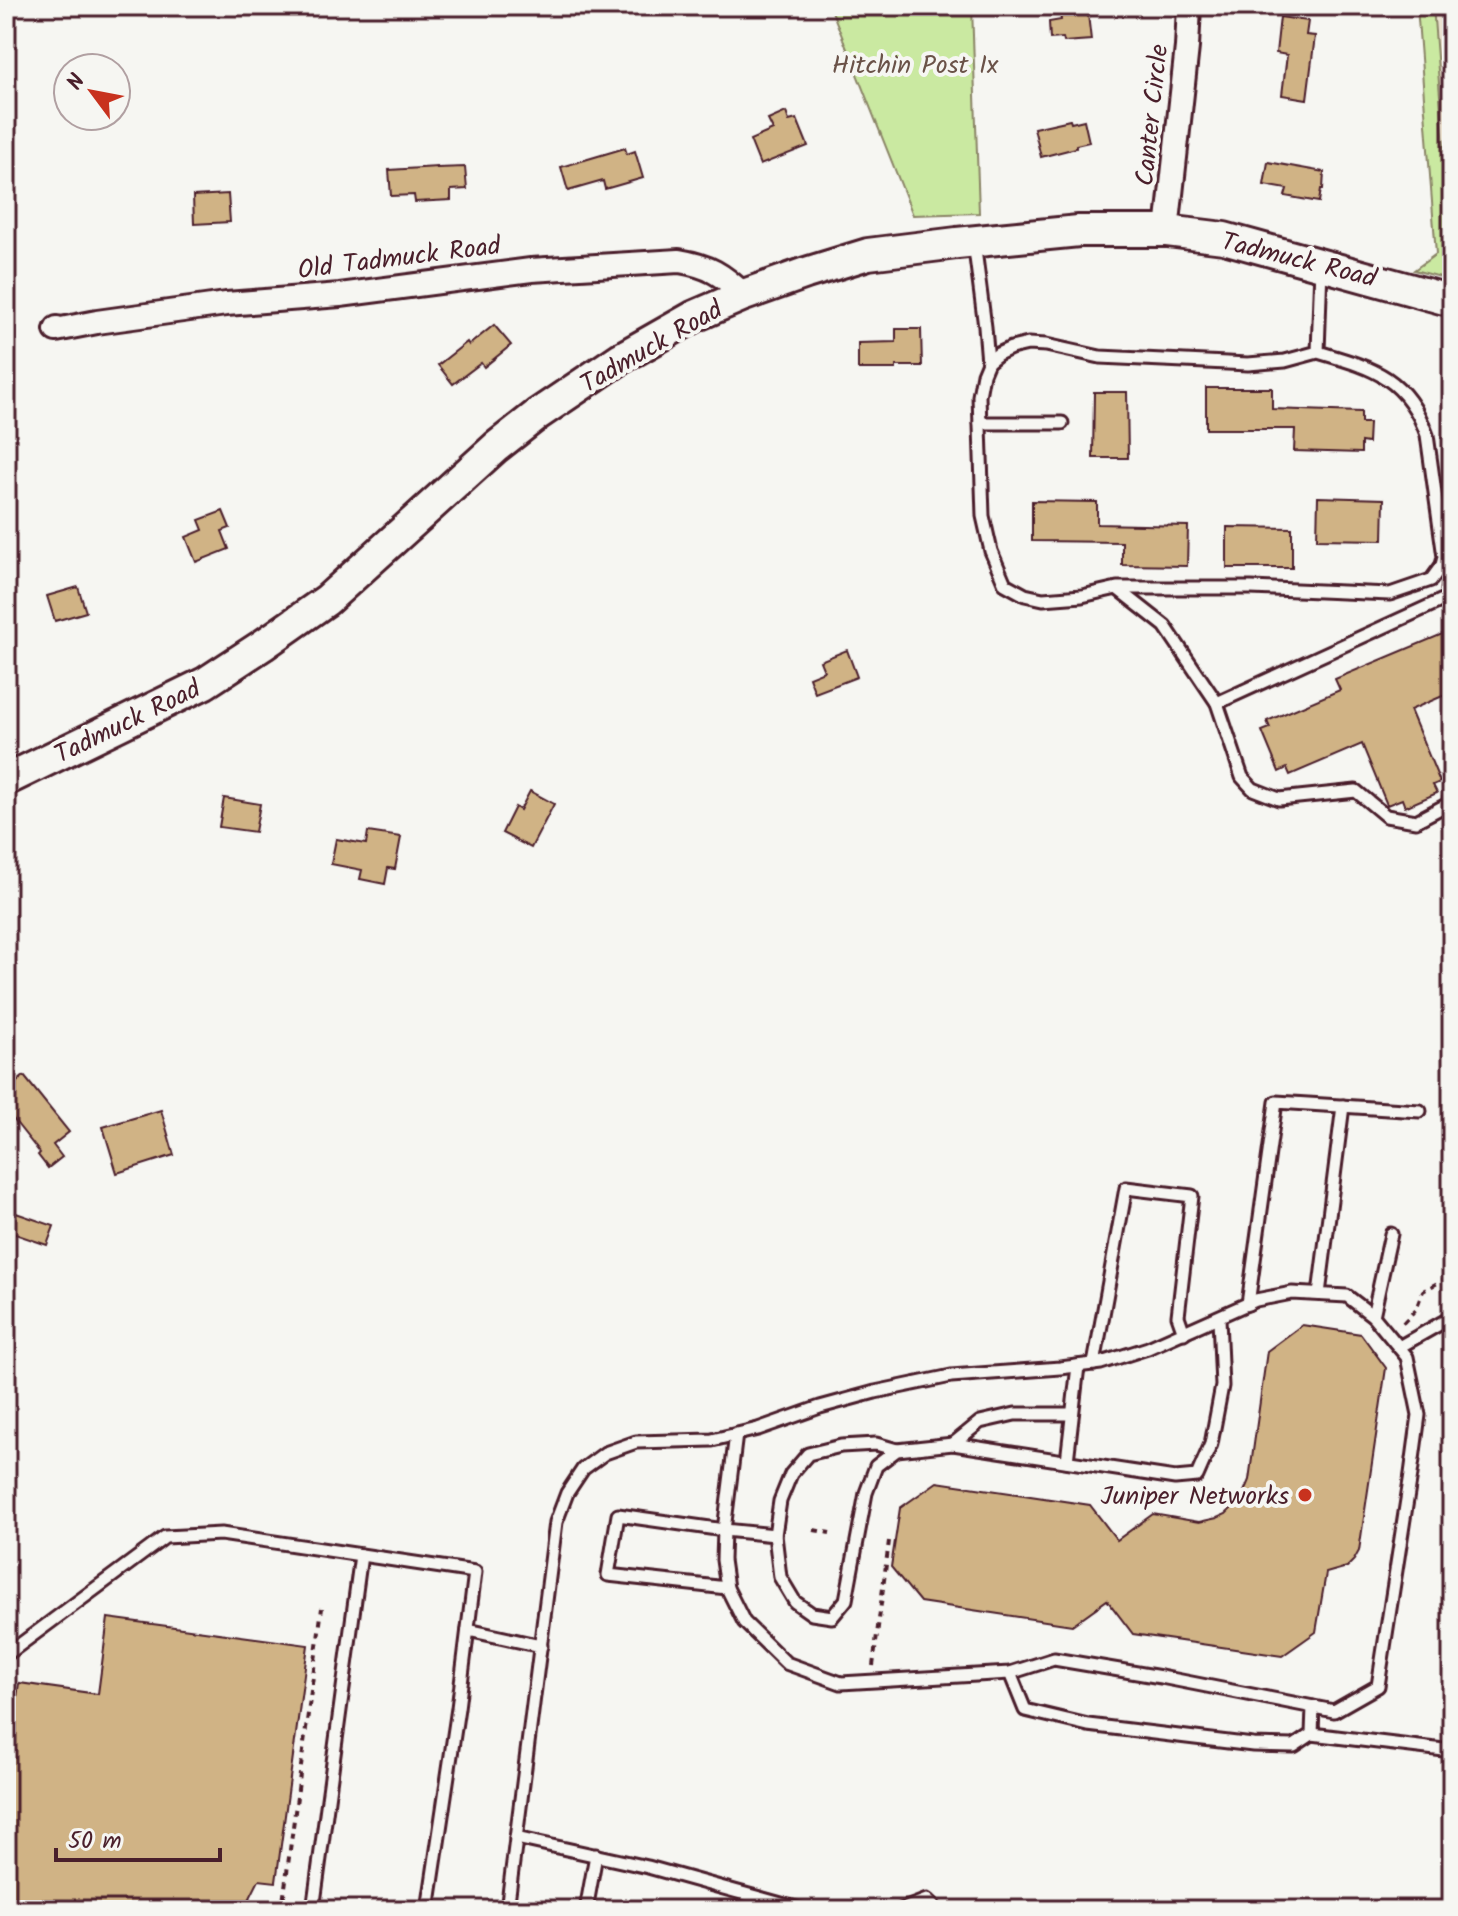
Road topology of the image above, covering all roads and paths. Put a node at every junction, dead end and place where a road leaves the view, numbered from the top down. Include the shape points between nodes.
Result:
1 (1189, 6) edge
2 (1167, 231) junction
3 (973, 241) junction
4 (1321, 265) junction
5 (744, 295) junction
6 (1452, 301) edge
7 (57, 328) dead end
8 (1318, 352) junction
9 (988, 362) junction
10 (980, 423) junction
11 (1062, 423) dead end
12 (1448, 569) edge
13 (1117, 588) junction
14 (1217, 703) junction
15 (6, 780) edge
16 (1452, 792) edge
17 (1343, 1106) junction
18 (1420, 1111) dead end
19 (1391, 1234) dead end
20 (1452, 1275) edge
21 (1319, 1294) junction
22 (1248, 1304) junction
23 (1373, 1316) junction
24 (1452, 1317) edge
25 (1219, 1318) junction
26 (1403, 1323) dead end
27 (1184, 1333) junction
28 (1399, 1347) junction
29 (1094, 1364) junction
30 (1078, 1366) junction
31 (1072, 1414) junction
32 (736, 1434) junction
33 (953, 1444) junction
34 (897, 1450) junction
35 (1067, 1461) junction
36 (724, 1530) junction
37 (814, 1530) dead end
38 (830, 1533) dead end
39 (775, 1535) junction
40 (889, 1541) dead end
41 (361, 1555) junction
42 (727, 1588) junction
43 (322, 1608) dead end
44 (468, 1630) junction
45 (541, 1646) junction
46 (6, 1655) edge
47 (1010, 1673) junction
48 (873, 1681) junction
49 (1313, 1707) junction
50 (1312, 1734) junction
51 (1452, 1751) edge
52 (516, 1838) junction
53 (596, 1855) junction
54 (282, 1910) edge
55 (313, 1910) edge
56 (428, 1910) edge
57 (507, 1910) edge
58 (586, 1910) edge
59 (803, 1910) edge
60 (901, 1910) edge
61 (937, 1910) edge

1 - 2 street, Canter Circle
2 - 3 street, Tadmuck Road via 1079,231
2 - 4 street, Tadmuck Road via 1224,238
3 - 5 street, Tadmuck Road via 868,254
3 - 9 lane
4 - 6 street, Tadmuck Road
4 - 8 lane
5 - 7 street, Old Tadmuck Road via 702,265 679,261 531,270
5 - 15 street, Tadmuck Road via 621,358 538,414 327,600 217,676
8 - 9 lane via 1248,364 1100,357 1028,344
8 - 12 lane via 1374,371 1416,409 1427,435
9 - 10 lane via 979,396
10 - 11 lane
10 - 13 lane via 983,516 1005,584 1043,599
12 - 13 lane via 1390,594
12 - 14 lane via 1447,598
13 - 14 lane via 1165,626
14 - 16 lane via 1242,777 1253,789 1279,799 1356,791 1386,816 1416,821 1448,804
17 - 18 lane
17 - 21 lane
17 - 22 lane via 1276,1102
19 - 23 lane
20 - 26 path via 1423,1291
21 - 22 lane via 1292,1293
21 - 23 lane via 1347,1296
22 - 25 lane
23 - 28 lane
24 - 28 lane
25 - 27 lane
25 - 35 lane via 1222,1386 1211,1444 1197,1476 1175,1478
27 - 29 lane
27 - 29 lane via 1178,1316 1192,1196 1126,1188
28 - 49 lane via 1407,1357 1419,1415 1378,1686 1334,1711
29 - 30 lane
30 - 31 lane
30 - 32 lane via 951,1376 861,1396
31 - 33 lane via 1015,1414 980,1422
31 - 35 lane
32 - 36 lane
32 - 45 lane via 712,1440 636,1442 605,1453 583,1469 556,1522
33 - 34 lane
33 - 35 lane
34 - 39 lane via 876,1444 808,1454 791,1474 780,1501
34 - 39 lane via 876,1466 846,1600 832,1617 812,1614 795,1602 780,1577
36 - 39 lane
36 - 42 lane
36 - 42 lane via 618,1515 608,1575
37 - 38 path
40 - 48 path
41 - 44 lane via 475,1572
41 - 46 lane via 221,1534 165,1537
41 - 55 lane
42 - 48 lane via 744,1622 786,1663 841,1683
43 - 54 path
44 - 45 lane
44 - 56 lane
45 - 52 lane
47 - 48 lane
47 - 49 lane via 1054,1659
47 - 50 lane via 1025,1710 1088,1725 1253,1745 1294,1746
49 - 50 lane
50 - 51 lane
52 - 53 lane
52 - 57 lane
53 - 58 lane
53 - 59 lane
60 - 61 lane via 927,1900

